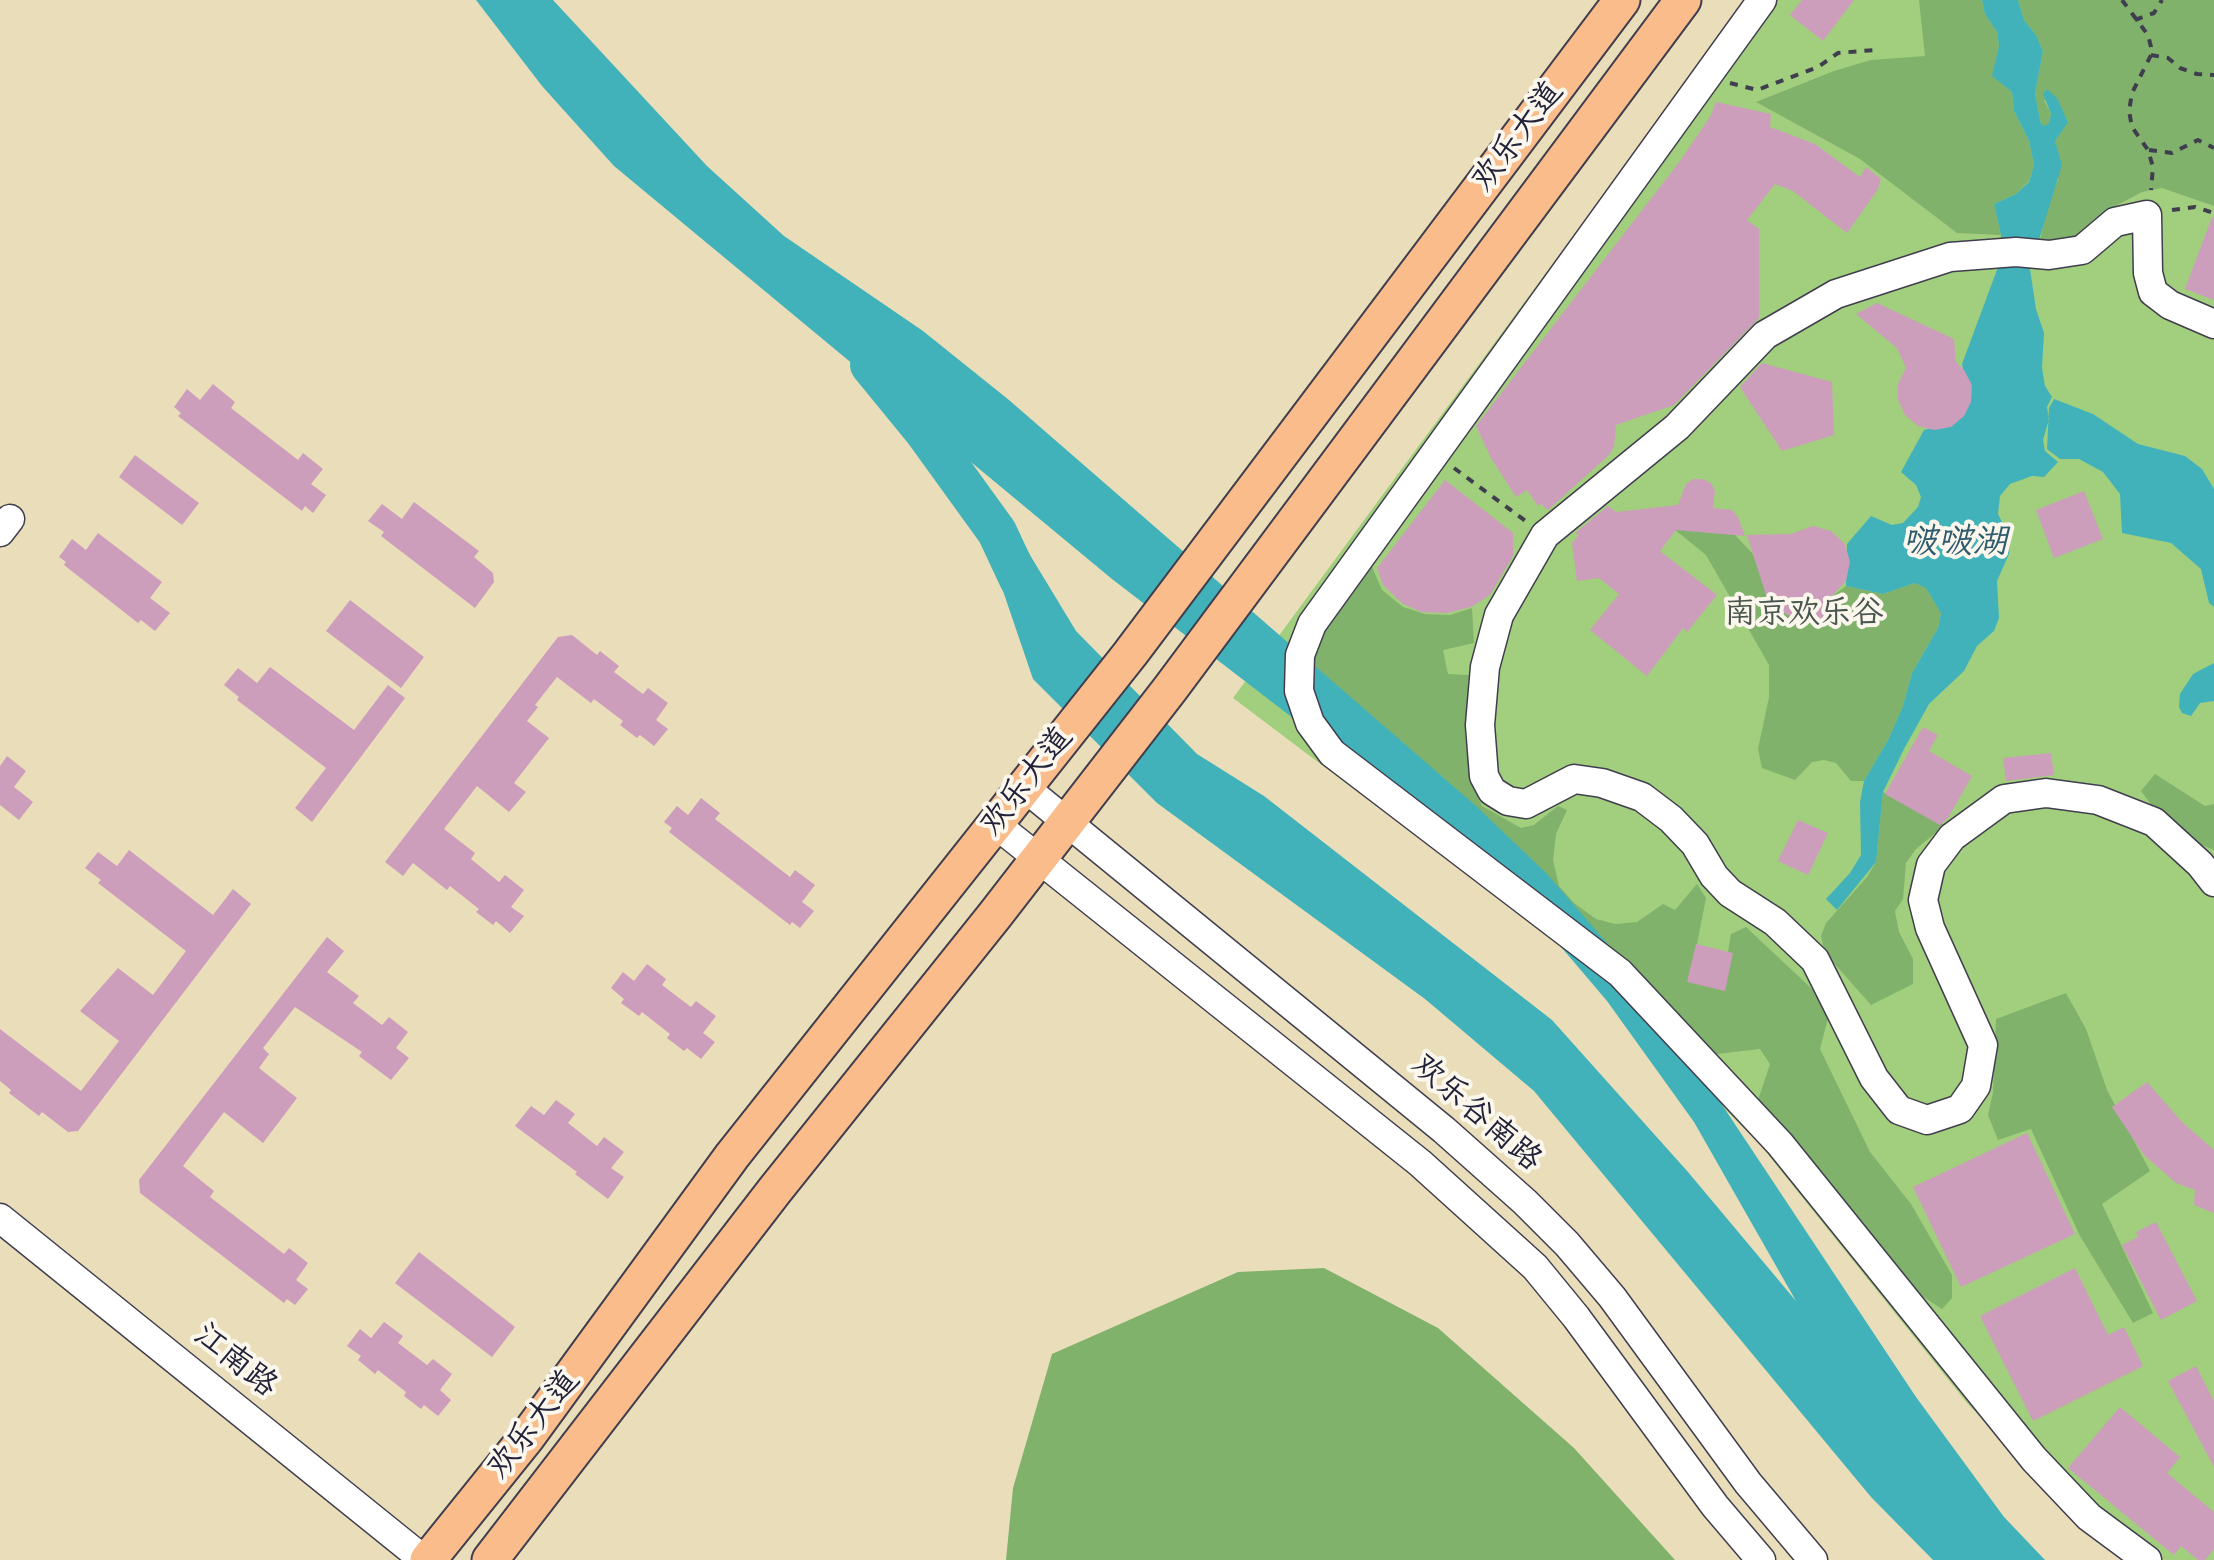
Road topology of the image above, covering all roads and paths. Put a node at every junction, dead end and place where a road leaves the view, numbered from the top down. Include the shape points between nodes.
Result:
1 (1622, 0) edge
2 (1633, 0) edge
3 (1762, 0) edge
4 (2122, 0) edge
5 (2162, 0) edge
6 (1678, 6) edge
7 (2136, 20) junction
8 (1874, 50) dead end
9 (2151, 55) junction
10 (1708, 72) junction
11 (2214, 75) edge
12 (2214, 148) edge
13 (2148, 150) junction
14 (2214, 213) edge
15 (2148, 215) junction
16 (1380, 324) junction
17 (2214, 324) edge
18 (1416, 358) junction
19 (1434, 453) junction
20 (1545, 535) junction
21 (1172, 600) junction
22 (1211, 634) junction
23 (1024, 787) junction
24 (1069, 822) junction
25 (994, 824) junction
26 (1038, 860) junction
27 (2214, 882) edge
28 (863, 988) junction
29 (908, 1022) junction
30 (0, 1218) edge
31 (557, 1396) junction
32 (596, 1424) junction
33 (1806, 1556) edge
34 (426, 1560) edge
35 (490, 1560) edge
36 (1762, 1560) edge
37 (2147, 1560) edge

1 - 16 main road, 欢乐大道
2 - 6 main road via 1639,15 1654,20
3 - 10 street
4 - 7 path
5 - 7 path via 2154,13
6 - 18 main road, 欢乐大道
7 - 9 path via 2148,34
8 - 10 path via 1838,53 1758,90
9 - 11 path
9 - 13 path via 2128,111
10 - 19 street
12 - 13 path via 2198,140 2172,153
13 - 15 path
14 - 15 path via 2195,208
15 - 17 street via 2152,292
15 - 20 street via 2116,222 2082,250 1950,257 1836,294 1765,335 1678,427
16 - 18 main road via 1413,320 1420,336
16 - 21 main road, 欢乐大道
18 - 22 main road, 欢乐大道
19 - 20 path
19 - 37 street via 1312,624 1300,655 1299,690 1310,723 1332,753 1620,973 1780,1144 2034,1460 2089,1517
20 - 27 street via 1499,615 1485,667 1480,725 1484,776 1492,791 1526,804 1574,779 1602,783 1642,797 1672,819 1730,893 1775,922 1815,960 1874,1078 1898,1110 1928,1120 1960,1109 1976,1086 1984,1046 1923,900 1931,864 1952,837 2004,799 2046,794 2098,800 2154,822
21 - 22 main road via 1165,628 1172,641 1187,644
21 - 23 main road, 欢乐大道
22 - 24 main road, 欢乐大道
23 - 24 street, 欢乐谷南路
23 - 25 main road, 欢乐大道
24 - 26 main road, 欢乐大道
24 - 33 street, 欢乐谷南路 via 1444,1130 1553,1230 1612,1297
25 - 26 street
25 - 28 main road, 欢乐大道
26 - 29 main road, 欢乐大道
26 - 36 street via 1420,1162 1535,1267
28 - 29 main road via 894,990
28 - 31 main road, 欢乐大道
29 - 32 main road, 欢乐大道
30 - 34 street, 江南路
31 - 32 main road via 568,1424
31 - 34 main road, 欢乐大道
32 - 35 main road, 欢乐大道

